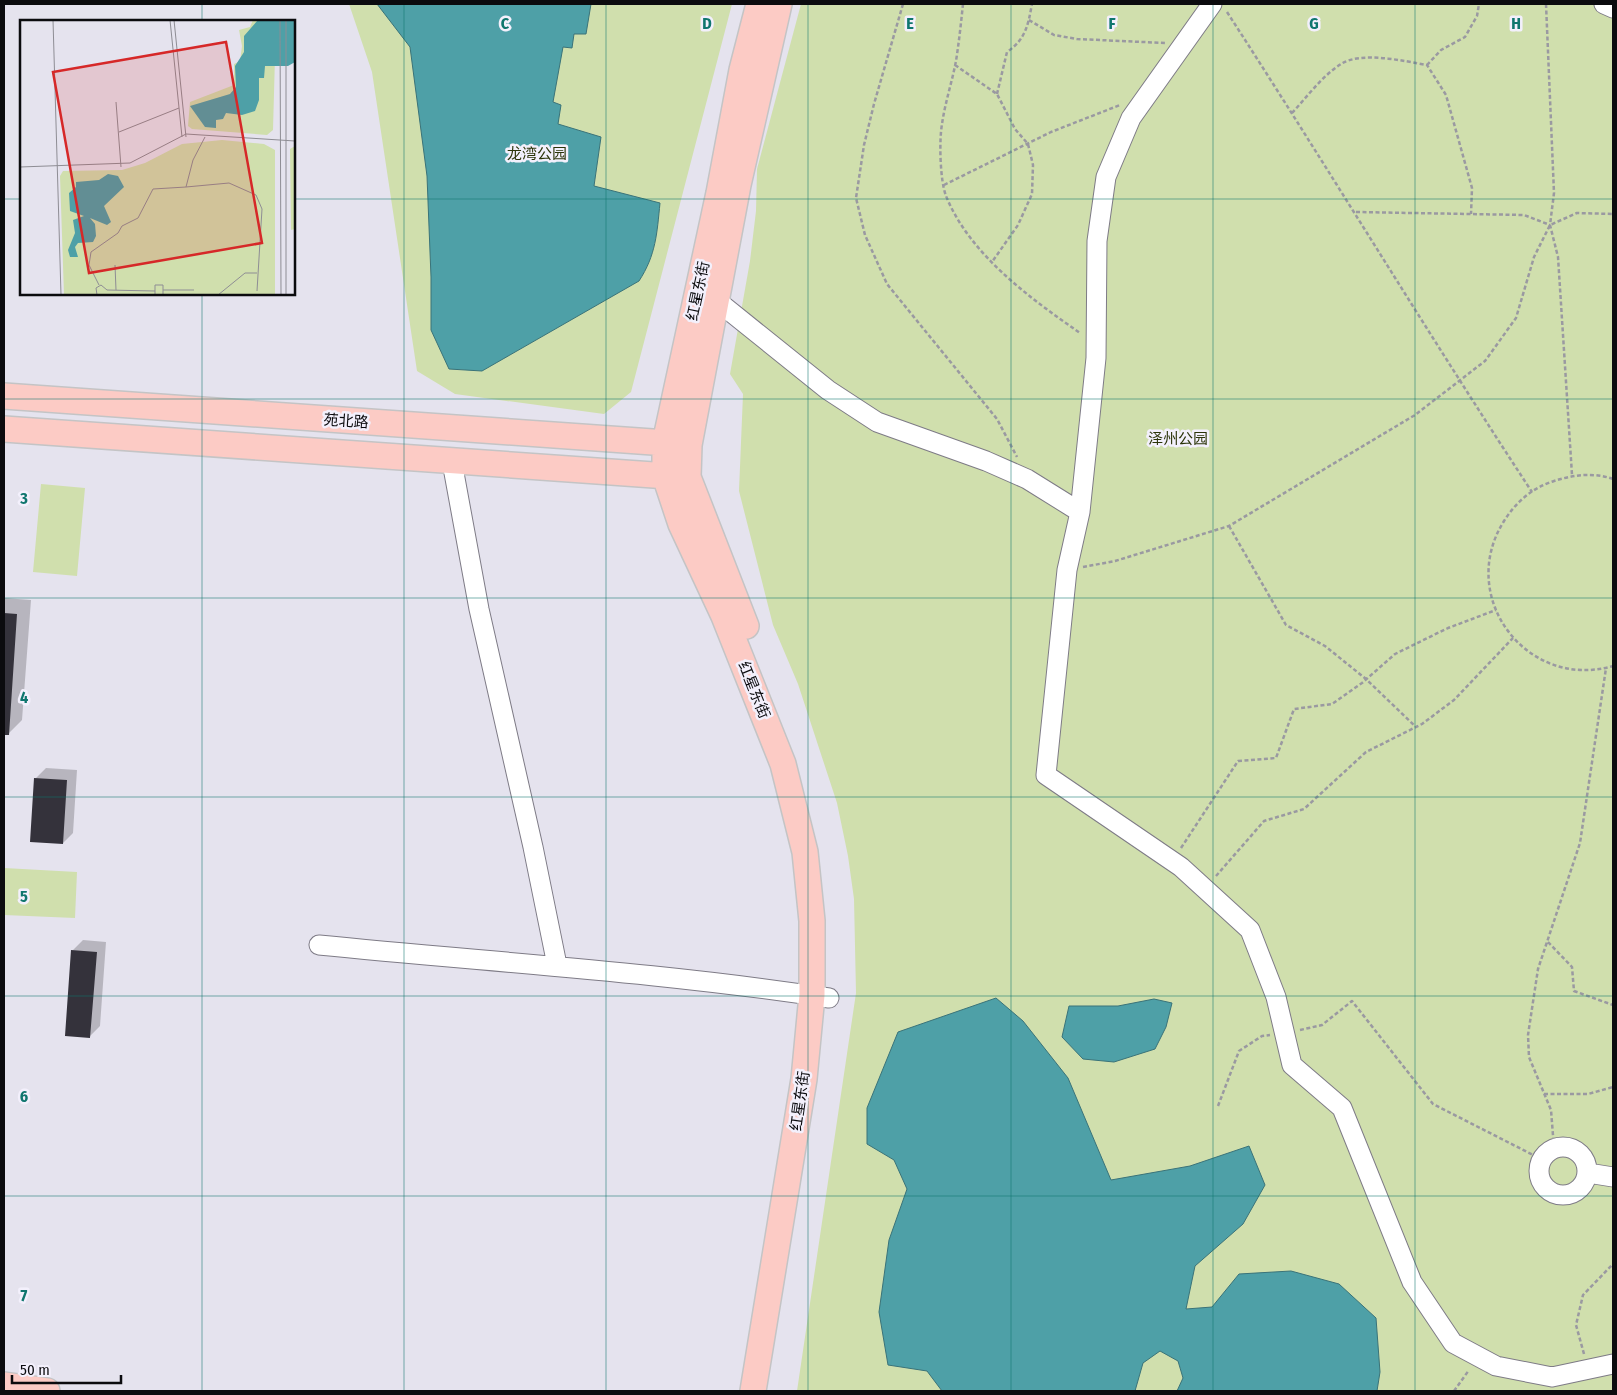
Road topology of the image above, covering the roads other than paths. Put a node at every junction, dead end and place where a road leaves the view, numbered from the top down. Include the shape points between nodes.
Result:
1 (759, 4) edge
2 (780, 4) edge
3 (1604, 4) edge
4 (1219, 8) edge
5 (1613, 8) edge
6 (716, 300) junction
7 (4, 396) edge
8 (4, 429) edge
9 (677, 444) junction
10 (452, 462) junction
11 (677, 476) junction
12 (1080, 512) junction
13 (319, 945) dead end
14 (557, 965) junction
15 (821, 996) junction
16 (1588, 1173) junction
17 (1613, 1177) edge
18 (1613, 1364) edge
19 (4, 1385) edge
20 (47, 1391) edge
21 (753, 1391) edge
22 (771, 1391) edge

1 - 9 main road, 红星东街 via 742,70
2 - 6 main road, 红星东街 via 738,185
3 - 5 street
4 - 12 street via 1182,44 1146,95 1131,118 1106,177 1096,241 1096,344
6 - 9 main road, 红星东街
6 - 12 street via 828,390 877,422 1027,479
7 - 9 main road, 苑北路
8 - 10 main road
9 - 11 main road, 红星东街
10 - 11 main road
10 - 14 street via 479,609
11 - 15 main road, 红星东街 via 682,524 724,616 783,764 805,852
12 - 18 street via 1067,570 1046,775 1173,861 1250,930 1276,997 1292,1065 1342,1108 1412,1282 1453,1343 1496,1366 1552,1377
13 - 14 street
14 - 15 street
15 - 21 main road, 红星东街 via 804,1078
15 - 22 main road, 红星东街 via 818,1091
16 - 16 street via 1584,1157 1578,1151 1562,1146 1548,1154 1539,1167 1541,1182 1560,1195 1581,1188
16 - 17 street
19 - 20 main road

